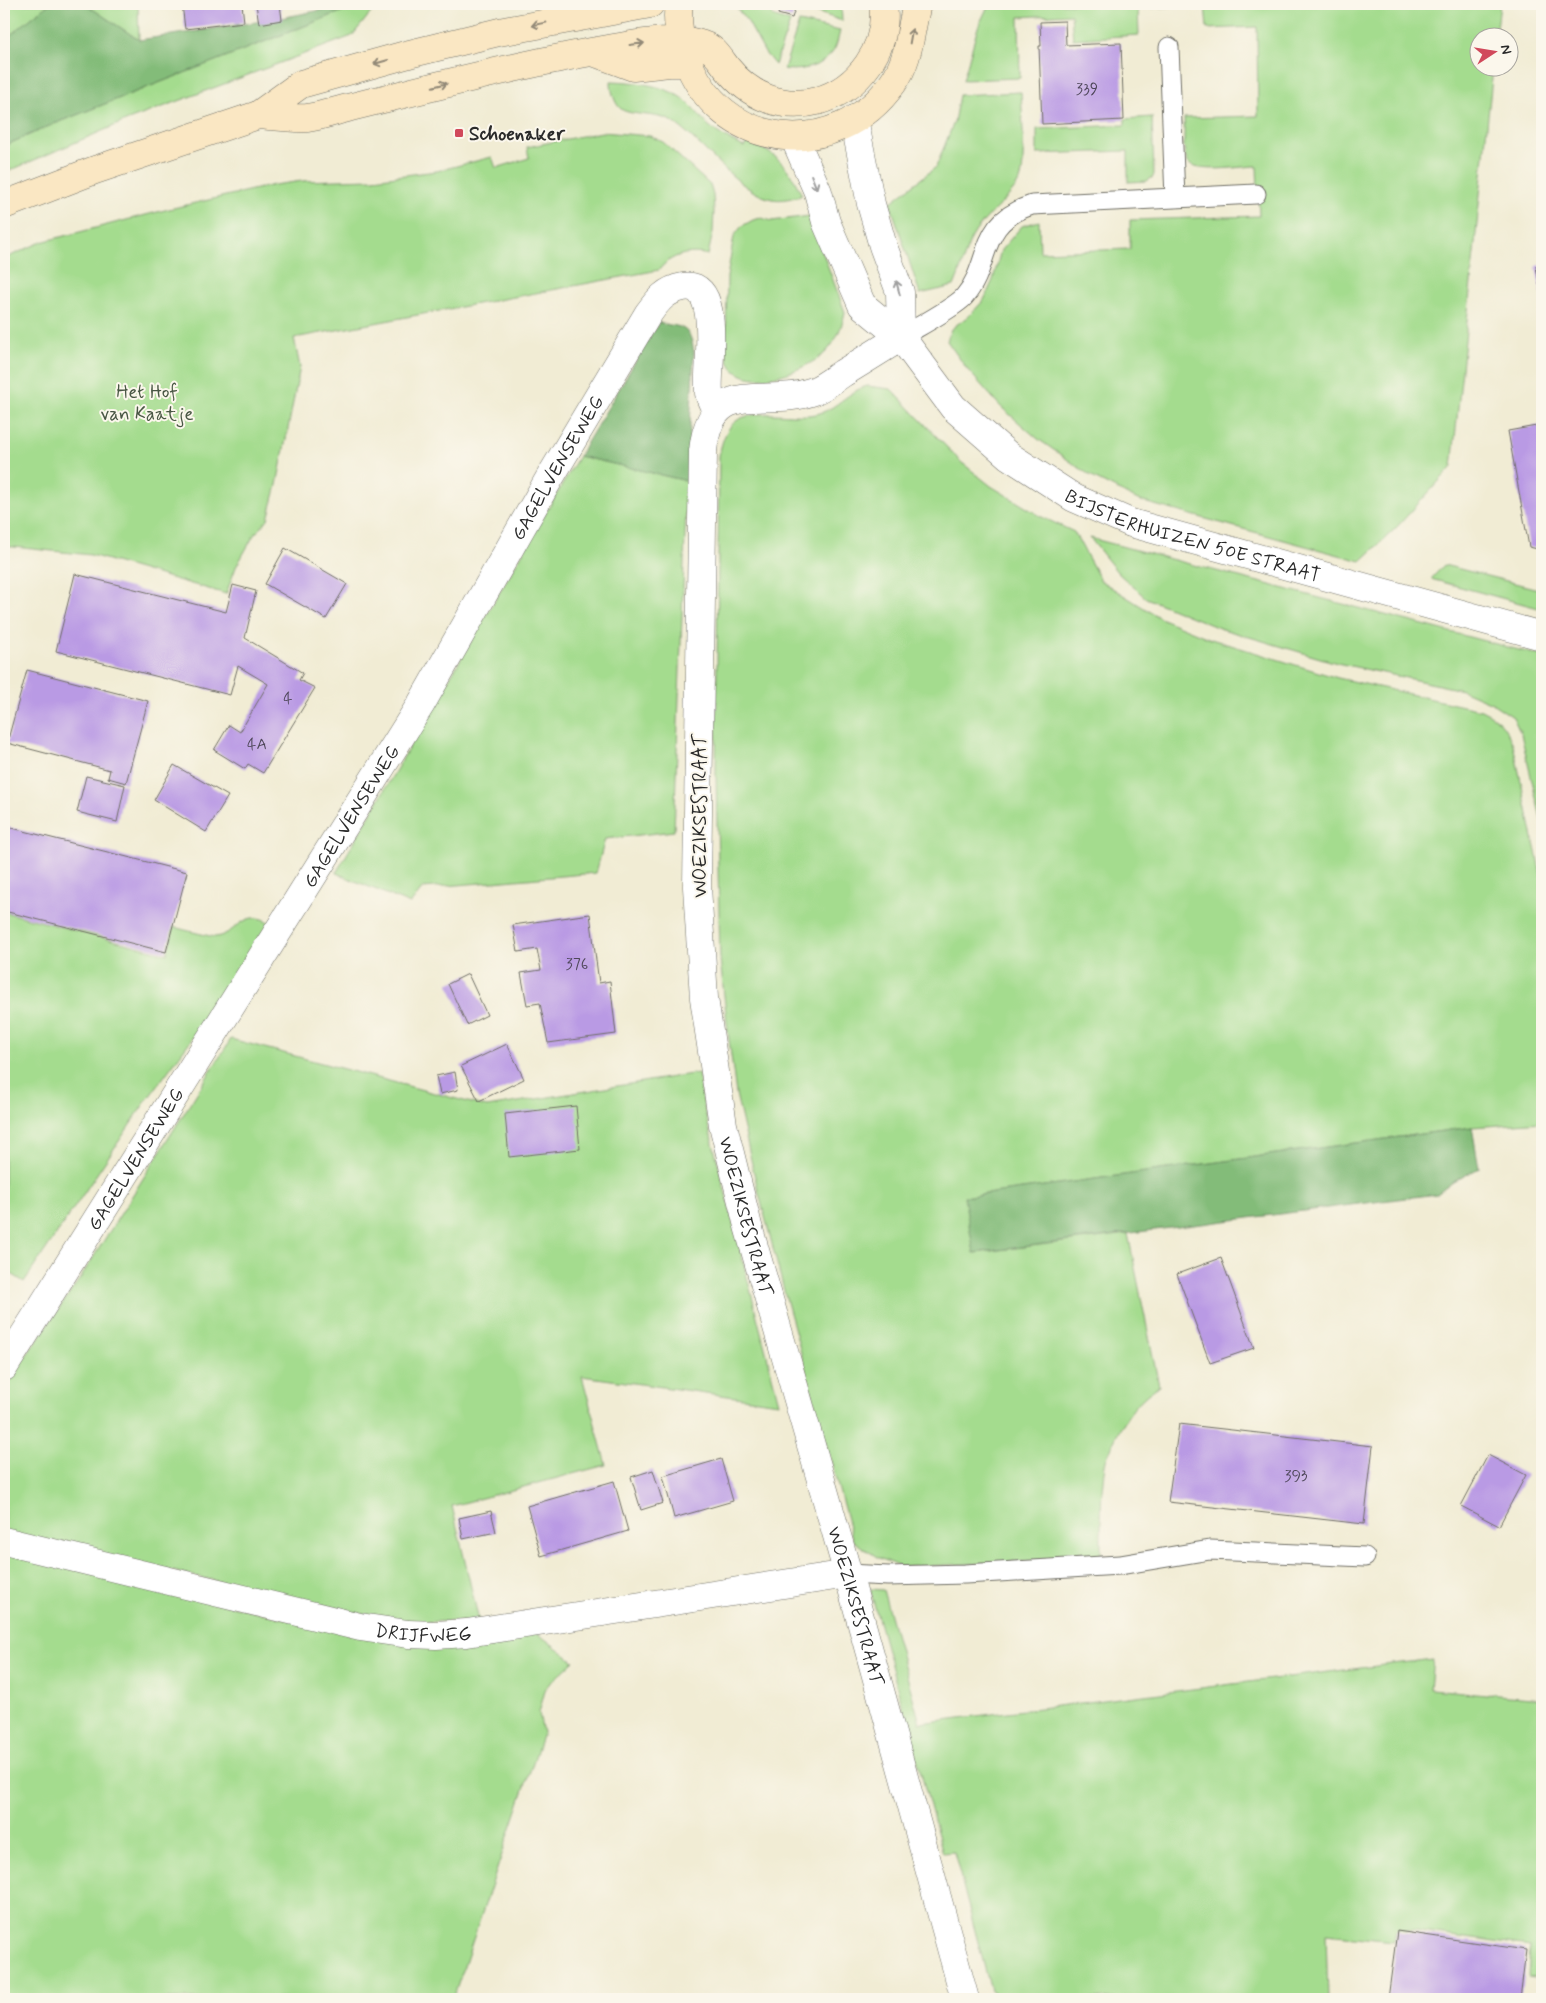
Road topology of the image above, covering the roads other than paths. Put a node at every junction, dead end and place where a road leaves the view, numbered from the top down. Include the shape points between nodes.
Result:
1 (650, 4) edge
2 (679, 4) edge
3 (883, 4) edge
4 (917, 4) edge
5 (592, 9) edge
6 (1169, 46) dead end
7 (685, 52) junction
8 (848, 86) junction
9 (258, 115) junction
10 (854, 119) junction
11 (794, 138) junction
12 (1256, 194) dead end
13 (1175, 198) junction
14 (4, 205) edge
15 (902, 336) junction
16 (716, 411) junction
17 (1542, 636) edge
18 (4, 1368) edge
19 (4, 1541) edge
20 (1365, 1556) dead end
21 (848, 1574) junction
22 (965, 1999) edge

1 - 5 main road
2 - 7 main road via 677,17
3 - 8 main road via 882,34 877,49 866,68
10 -> 4 main road via 881,98 902,67
5 -> 9 main road via 301,84
6 - 13 lane
7 - 8 main road via 704,45 718,55 743,85 781,104 798,105 818,100
9 -> 7 main road via 308,118 540,61 593,52 633,66 669,63
7 - 11 main road via 698,84 730,117 750,129
8 - 10 main road
9 - 14 main road via 94,170
10 - 11 main road via 835,129
15 -> 10 street via 900,292 871,204
11 -> 15 street, BIJSTERHUIZEN 50E STRAAT via 862,305
12 - 13 lane
13 - 15 lane via 1032,205 1018,209 994,232 976,277 962,299
15 - 16 street via 816,390 798,396 745,398 731,401
15 - 17 street, BIJSTERHUIZEN 50E STRAAT via 953,407 974,427 1009,456 1096,509 1131,523
16 - 18 street, GAGELVENSEWEG via 709,394 710,334 704,294 696,287 672,290 660,297 648,314 549,479 421,704
16 - 21 street, WOEZIKSESTRAAT via 704,436 703,451 697,887 704,998 724,1125 748,1226
19 - 21 street, DRIJFWEG via 360,1627 436,1635 501,1630
20 - 21 lane via 1210,1550 1120,1566 965,1574
21 - 22 street, WOEZIKSESTRAAT

